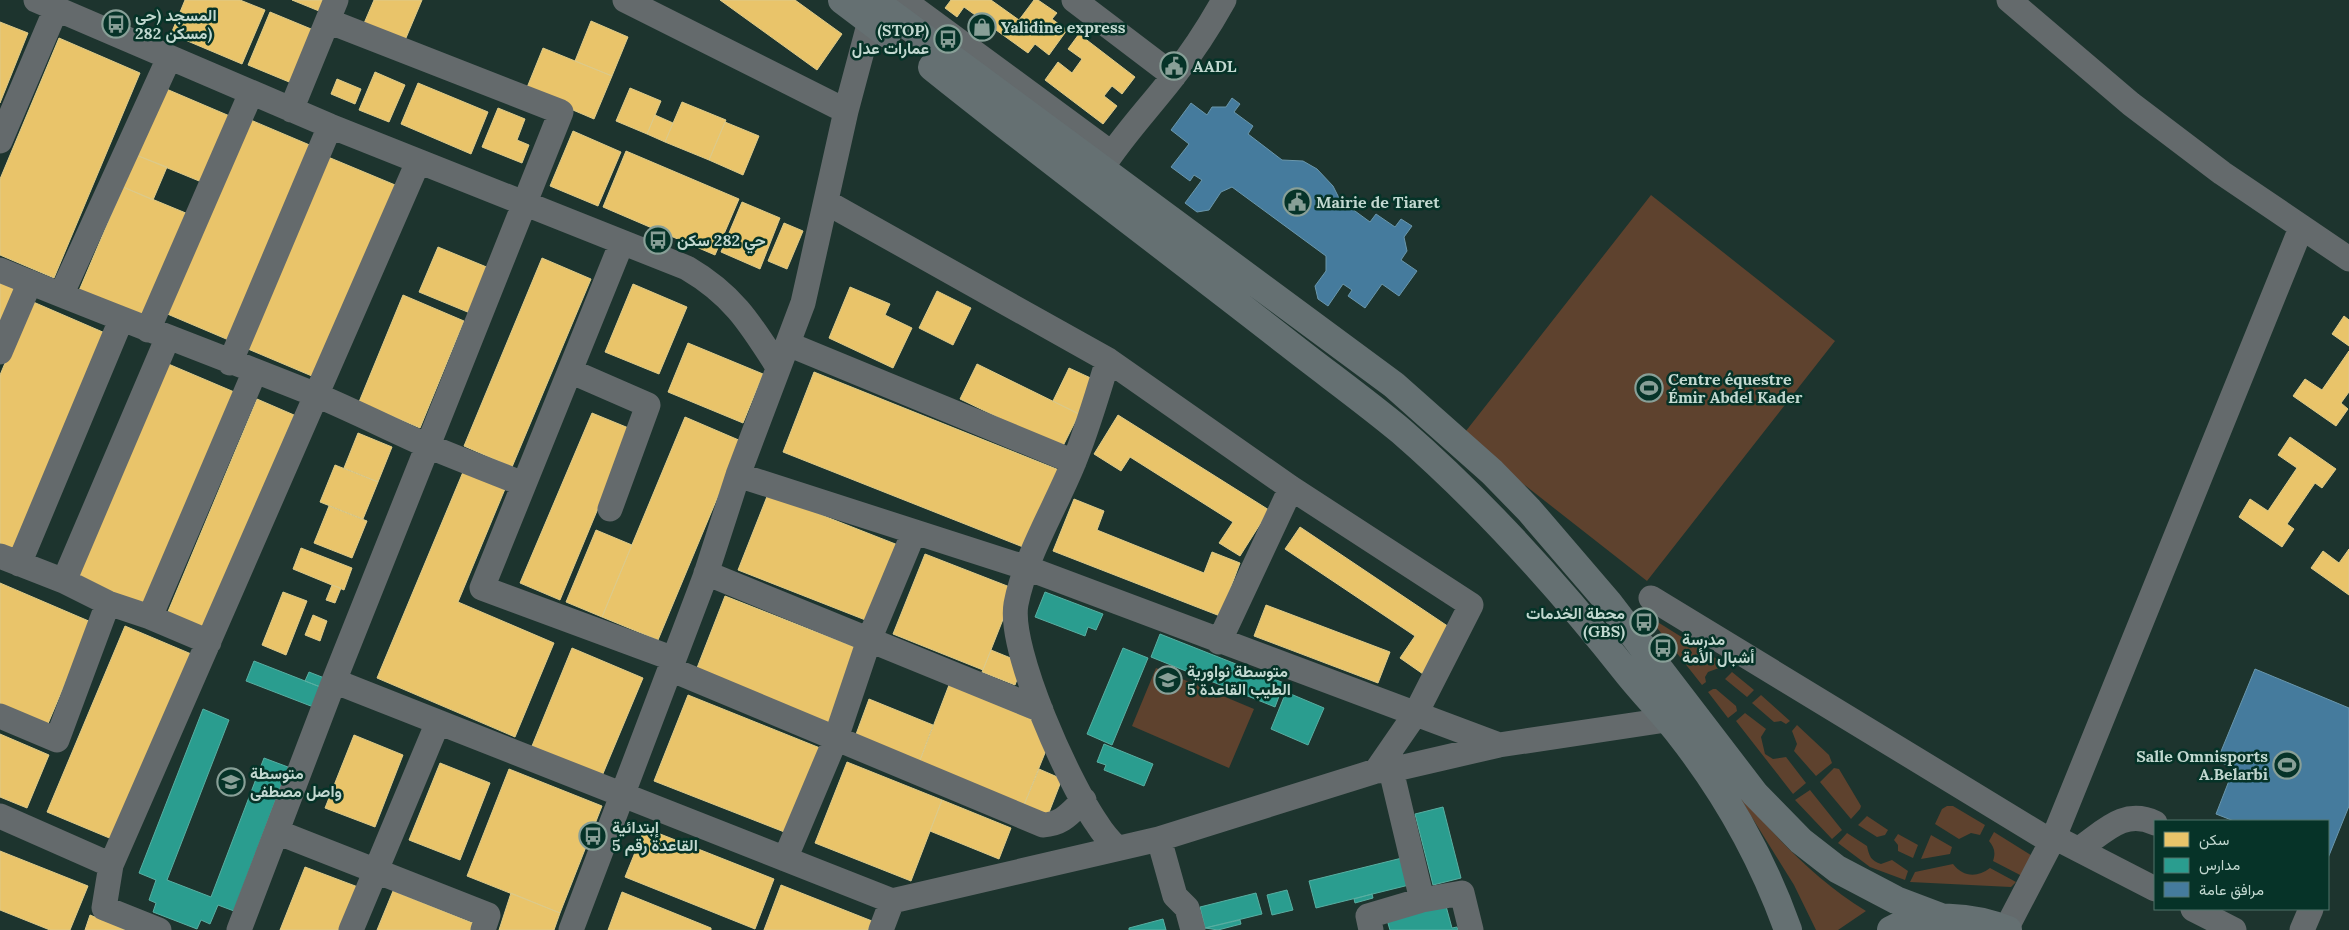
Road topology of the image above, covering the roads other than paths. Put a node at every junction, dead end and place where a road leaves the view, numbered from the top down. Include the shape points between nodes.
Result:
1 (625, 0) edge
2 (842, 0) edge
3 (904, 0) edge
4 (1074, 0) edge
5 (1224, 0) edge
6 (2009, 0) edge
7 (46, 4) edge
8 (332, 10) edge
9 (871, 10) edge
10 (169, 58) junction
11 (1174, 76) junction
12 (251, 92) junction
13 (291, 110) junction
14 (846, 111) junction
15 (330, 126) junction
16 (0, 141) edge
17 (418, 162) junction
18 (1106, 162) junction
19 (826, 202) junction
20 (524, 204) junction
21 (2301, 228) junction
22 (622, 242) junction
23 (2349, 259) edge
24 (0, 270) edge
25 (30, 282) junction
26 (62, 293) junction
27 (121, 320) junction
28 (158, 333) junction
29 (788, 344) junction
30 (0, 352) edge
31 (1108, 360) junction
32 (230, 363) junction
33 (778, 366) junction
34 (255, 371) junction
35 (570, 371) junction
36 (316, 396) junction
37 (428, 446) junction
38 (1074, 462) junction
39 (738, 475) junction
40 (523, 484) junction
41 (1291, 488) junction
42 (610, 509) dead end
43 (914, 532) junction
44 (9, 560) edge
45 (1027, 568) junction
46 (706, 572) junction
47 (64, 581) junction
48 (1651, 598) dead end
49 (108, 603) junction
50 (150, 617) junction
51 (869, 640) junction
52 (209, 642) junction
53 (1219, 642) junction
54 (672, 664) junction
55 (334, 681) junction
56 (1041, 710) junction
57 (1416, 713) junction
58 (0, 716) edge
59 (1666, 720) junction
60 (438, 722) junction
61 (836, 738) junction
62 (1499, 745) junction
63 (1384, 771) junction
64 (622, 795) junction
65 (1084, 800) junction
66 (0, 816) edge
67 (2154, 823) edge
68 (277, 832) junction
69 (1159, 838) junction
70 (2053, 840) junction
71 (1117, 848) junction
72 (2079, 849) junction
73 (785, 859) junction
74 (111, 865) junction
75 (376, 870) junction
76 (2154, 888) edge
77 (1175, 896) junction
78 (1422, 900) junction
79 (892, 901) junction
80 (2195, 910) edge
81 (2311, 910) edge
82 (1940, 917) junction
83 (159, 930) edge
84 (239, 930) edge
85 (351, 930) edge
86 (483, 930) edge
87 (571, 930) edge
88 (880, 930) edge
89 (1176, 930) edge
90 (1193, 930) edge
91 (1371, 930) edge
92 (1472, 930) edge
93 (1788, 930) edge
94 (1891, 930) edge
95 (2007, 930) edge
96 (2234, 930) edge
97 (2302, 930) edge

1 - 14 street
2 - 9 highway
3 - 18 street
4 - 11 street
5 - 11 street
6 - 21 street via 2131,104
7 - 10 street
7 - 16 street
8 - 13 street
8 - 20 street via 561,112
9 - 14 street
9 - 18 highway
9 - 59 highway via 1401,432 1502,528
10 - 12 street
10 - 26 street
11 - 18 street
12 - 13 street
12 - 28 street
13 - 15 street
14 - 19 street
15 - 17 street
15 - 32 street
17 - 20 street
17 - 36 street
18 - 82 highway via 1394,385 1492,472 1582,570 1755,794 1801,841 1837,869 1896,900
19 - 29 street via 803,303
19 - 31 street
20 - 22 street
20 - 37 street
21 - 23 street
21 - 70 street
22 - 33 street via 687,268 719,289 750,323
22 - 35 street
24 - 25 street
25 - 26 street
25 - 30 street
26 - 27 street
27 - 28 street
27 - 44 street
28 - 32 street
28 - 47 street
29 - 33 street
29 - 38 street
31 - 38 street
31 - 41 street
32 - 34 street
33 - 39 street
34 - 36 street
34 - 50 street
35 - 40 street
35 - 42 street via 648,405
36 - 37 street
36 - 52 street
37 - 40 street
37 - 55 street
38 - 45 street
39 - 43 street
39 - 46 street
40 - 54 street via 482,588
41 - 53 street
41 - 57 street via 1472,605
43 - 45 street
43 - 51 street
44 - 47 street
45 - 53 street
45 - 56 street via 1016,604 1015,627 1019,649
46 - 51 street
46 - 54 street
47 - 49 street
48 - 70 street
49 - 50 street
49 - 58 street via 57,740
50 - 52 street
51 - 56 street
51 - 61 street
52 - 74 street
53 - 57 street
54 - 61 street
54 - 64 street
55 - 60 street
55 - 68 street
56 - 65 street
57 - 62 street
57 - 63 street
59 - 62 street
59 - 93 highway via 1680,734 1720,790 1774,891
60 - 64 street
60 - 75 street
61 - 65 street via 1043,825 1063,820
61 - 73 street
62 - 63 street
63 - 69 street
63 - 78 street
64 - 73 street
64 - 87 street
65 - 71 street via 1097,824
66 - 74 street
67 - 72 street via 2141,818 2125,819
68 - 75 street
68 - 84 street
69 - 71 street
69 - 77 street
70 - 72 street
70 - 95 street
71 - 79 street
72 - 76 street
73 - 79 street
74 - 83 street via 104,908
75 - 85 street
75 - 86 street via 488,915
77 - 89 street via 1170,912
77 - 90 street via 1187,908
78 - 91 street via 1368,916
78 - 92 street via 1462,893
79 - 88 street
80 - 96 street
81 - 97 street
82 - 94 highway
82 - 95 highway via 1974,919

